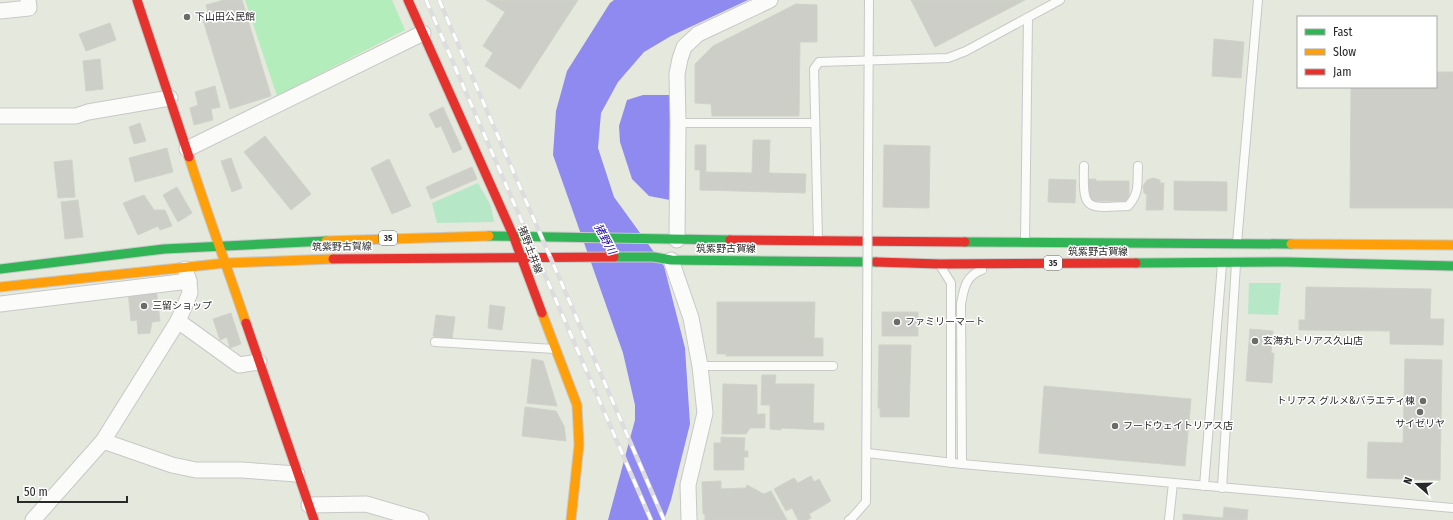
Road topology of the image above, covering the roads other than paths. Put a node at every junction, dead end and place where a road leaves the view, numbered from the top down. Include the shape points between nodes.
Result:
1 (28, 0) edge
2 (137, 0) edge
3 (408, 0) edge
4 (770, 0) edge
5 (869, 0) edge
6 (1060, 0) edge
7 (1258, 0) edge
8 (0, 11) edge
9 (1028, 18) junction
10 (423, 34) junction
11 (868, 60) junction
12 (170, 98) junction
13 (0, 116) edge
14 (678, 123) junction
15 (814, 123) junction
16 (187, 149) junction
17 (1084, 166) dead end
18 (1138, 166) dead end
19 (513, 235) junction
20 (677, 240) junction
21 (818, 242) junction
22 (1026, 242) junction
23 (1237, 244) junction
24 (1453, 245) edge
25 (218, 246) junction
26 (520, 256) junction
27 (671, 260) junction
28 (226, 263) junction
29 (1003, 263) junction
30 (1222, 263) junction
31 (1236, 263) junction
32 (940, 264) junction
33 (1453, 266) edge
34 (0, 269) edge
35 (187, 275) junction
36 (0, 287) edge
37 (0, 304) edge
38 (178, 321) junction
39 (436, 342) dead end
40 (556, 350) junction
41 (259, 362) junction
42 (700, 366) junction
43 (833, 366) dead end
44 (103, 441) junction
45 (867, 454) junction
46 (951, 463) junction
47 (962, 464) junction
48 (297, 474) junction
49 (1173, 483) junction
50 (1204, 486) junction
51 (1222, 488) junction
52 (309, 505) junction
53 (1453, 508) edge
54 (851, 519) edge
55 (33, 520) edge
56 (314, 520) edge
57 (421, 520) edge
58 (571, 520) edge
59 (689, 520) edge
60 (1169, 520) edge

1 - 8 street via 29,8
2 - 12 main road
3 - 10 main road, 猪野土井線
4 - 14 street via 698,34 684,47 677,74
5 - 11 lane
6 - 9 lane
7 - 23 lane
9 - 11 lane via 948,58
9 - 22 lane
10 - 16 street
10 - 19 main road, 猪野土井線
11 - 15 lane via 819,62 814,69
11 - 45 lane, bridge
12 - 13 street via 76,116
12 - 16 main road
14 - 15 lane
14 - 20 street
15 - 21 lane
16 - 25 main road
17 - 18 lane via 1084,193 1087,201 1095,208 1128,206 1137,194
19 - 20 main road, 筑紫野古賀線 / 35
19 - 25 main road, 筑紫野古賀線 / 35
19 - 26 main road, 猪野土井線
20 - 21 main road, 筑紫野古賀線 / 35
21 - 22 main road, 筑紫野古賀線 / 35
22 - 23 main road, 筑紫野古賀線 / 35
23 - 24 main road, 筑紫野古賀線 / 35
25 - 28 main road
25 - 34 main road, 筑紫野古賀線 / 35 via 164,249
26 - 27 main road, 筑紫野古賀線 / 35 via 654,256
26 - 28 main road, 筑紫野古賀線 / 35 via 298,259
26 - 40 main road, 猪野土井線
27 - 32 main road, 筑紫野古賀線 / 35 via 820,260
27 - 42 street via 691,318
28 - 35 main road, 筑紫野古賀線 / 35
28 - 41 main road
29 - 30 main road, 筑紫野古賀線 / 35
29 - 32 main road, 筑紫野古賀線 / 35
29 - 47 lane via 976,272 965,283 961,304
30 - 31 main road, 筑紫野古賀線 / 35
30 - 50 lane
31 - 33 main road, 筑紫野古賀線 / 35
31 - 51 lane
32 - 46 lane via 951,283
35 - 36 main road, 筑紫野古賀線 / 35
35 - 37 street
35 - 38 street via 190,293
38 - 41 street via 239,365
38 - 44 street
39 - 40 lane
40 - 58 main road, 猪野土井線 via 577,405 579,445
41 - 48 main road
42 - 43 lane
42 - 59 street via 705,413 688,485
44 - 48 street via 196,470
44 - 55 street
45 - 46 lane
45 - 54 lane via 866,502
46 - 47 lane
47 - 49 lane
48 - 52 main road
49 - 50 lane
49 - 60 lane
50 - 51 lane
51 - 53 lane
52 - 56 main road
52 - 57 street via 366,504

